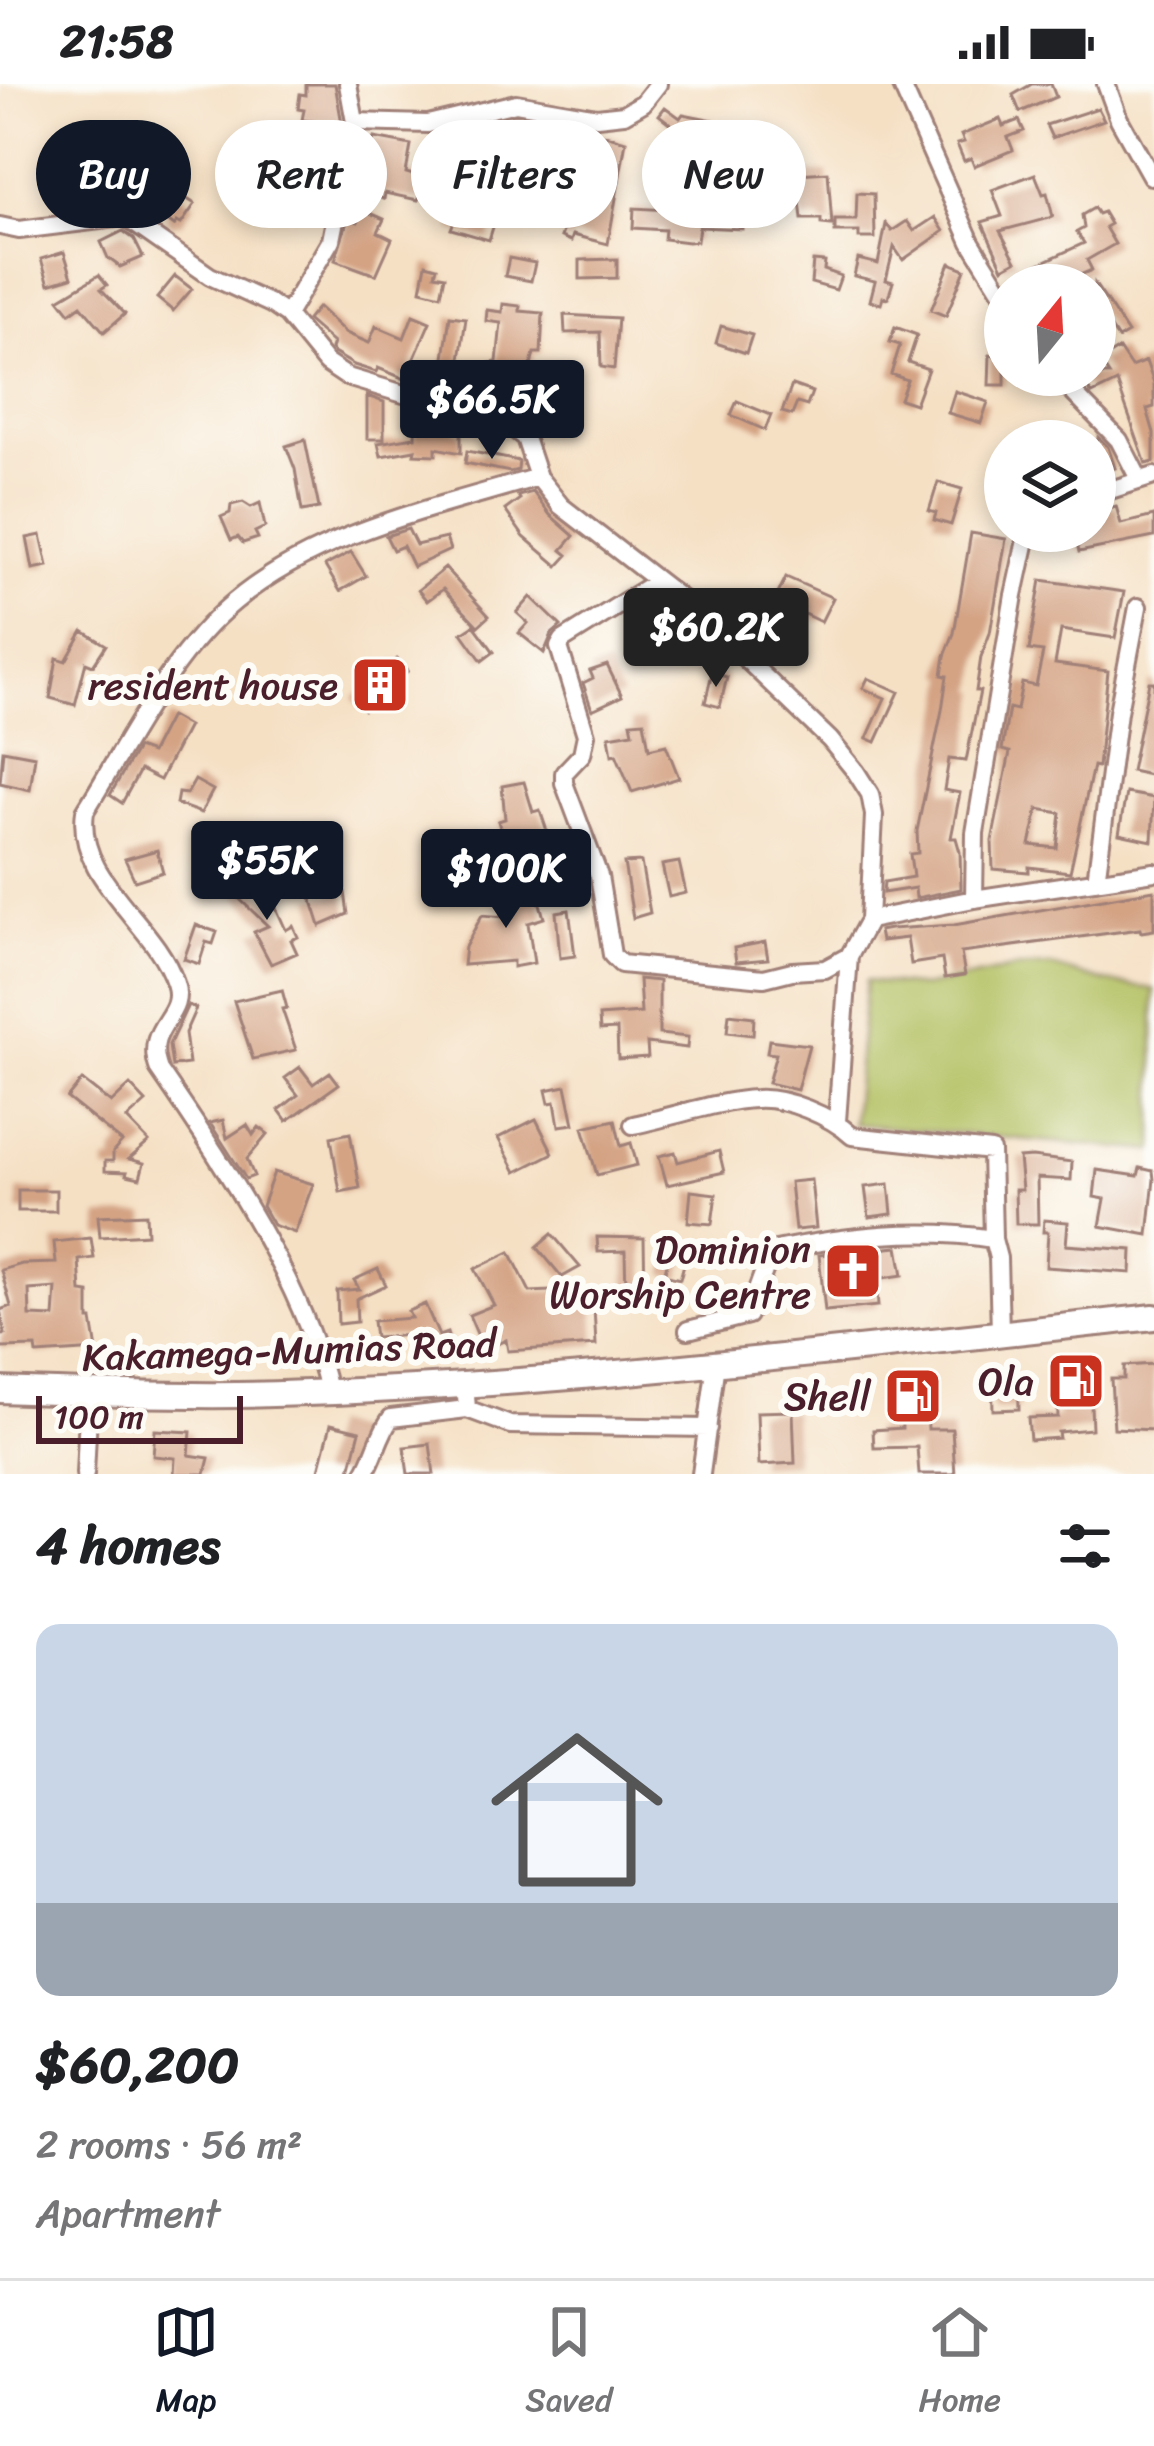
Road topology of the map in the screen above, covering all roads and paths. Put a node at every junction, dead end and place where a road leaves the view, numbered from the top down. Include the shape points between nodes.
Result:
1 (348, 84) edge
2 (658, 84) edge
3 (902, 84) edge
4 (1106, 84) edge
5 (355, 120) edge
6 (387, 123) edge
7 (1150, 176) dead end
8 (0, 226) edge
9 (333, 228) edge
10 (985, 264) edge
11 (287, 316) junction
12 (1076, 396) edge
13 (538, 477) junction
14 (1146, 477) edge
15 (1116, 488) edge
16 (1023, 552) edge
17 (656, 582) junction
18 (1138, 608) dead end
19 (1154, 872) edge
20 (1096, 881) junction
21 (974, 899) junction
22 (869, 920) junction
23 (849, 956) junction
24 (837, 1121) junction
25 (633, 1125) dead end
26 (993, 1239) junction
27 (1154, 1317) edge
28 (688, 1330) dead end
29 (1000, 1332) junction
30 (716, 1363) junction
31 (465, 1382) junction
32 (0, 1390) edge
33 (328, 1391) junction
34 (89, 1393) junction
35 (467, 1409) junction
36 (708, 1428) junction
37 (85, 1474) edge
38 (364, 1474) edge
39 (701, 1474) edge

1 - 5 street
2 - 6 street via 624,114 517,103 428,124
3 - 10 street
4 - 7 street
8 - 11 street via 125,217 210,276
9 - 11 street
11 - 13 street via 346,377 510,426 525,438
12 - 14 street
13 - 17 street via 561,506
13 - 33 street via 346,538 231,604 173,669 85,811 82,834 98,869 176,984 176,1002 155,1040 159,1070 276,1263
14 - 15 street
16 - 21 street via 975,833
17 - 22 street via 830,740 870,794
17 - 23 street via 559,647 586,735 564,783 598,876 612,955 631,966 764,978 825,970
18 - 20 street
19 - 20 street
20 - 21 street
21 - 22 street
22 - 23 street
23 - 24 street
24 - 25 street via 758,1098
24 - 26 street via 853,1136 991,1151
26 - 28 street via 845,1237 776,1250 748,1315
26 - 29 street
27 - 29 highway, Kakamega-Mumias Road
29 - 30 highway, Kakamega-Mumias Road
30 - 31 highway, Kakamega-Mumias Road
30 - 36 street
31 - 33 highway, Kakamega-Mumias Road
31 - 35 street
32 - 34 highway, Kakamega-Mumias Road
33 - 34 highway, Kakamega-Mumias Road
34 - 37 street
35 - 36 street via 510,1424
35 - 38 street via 391,1418
36 - 39 street

